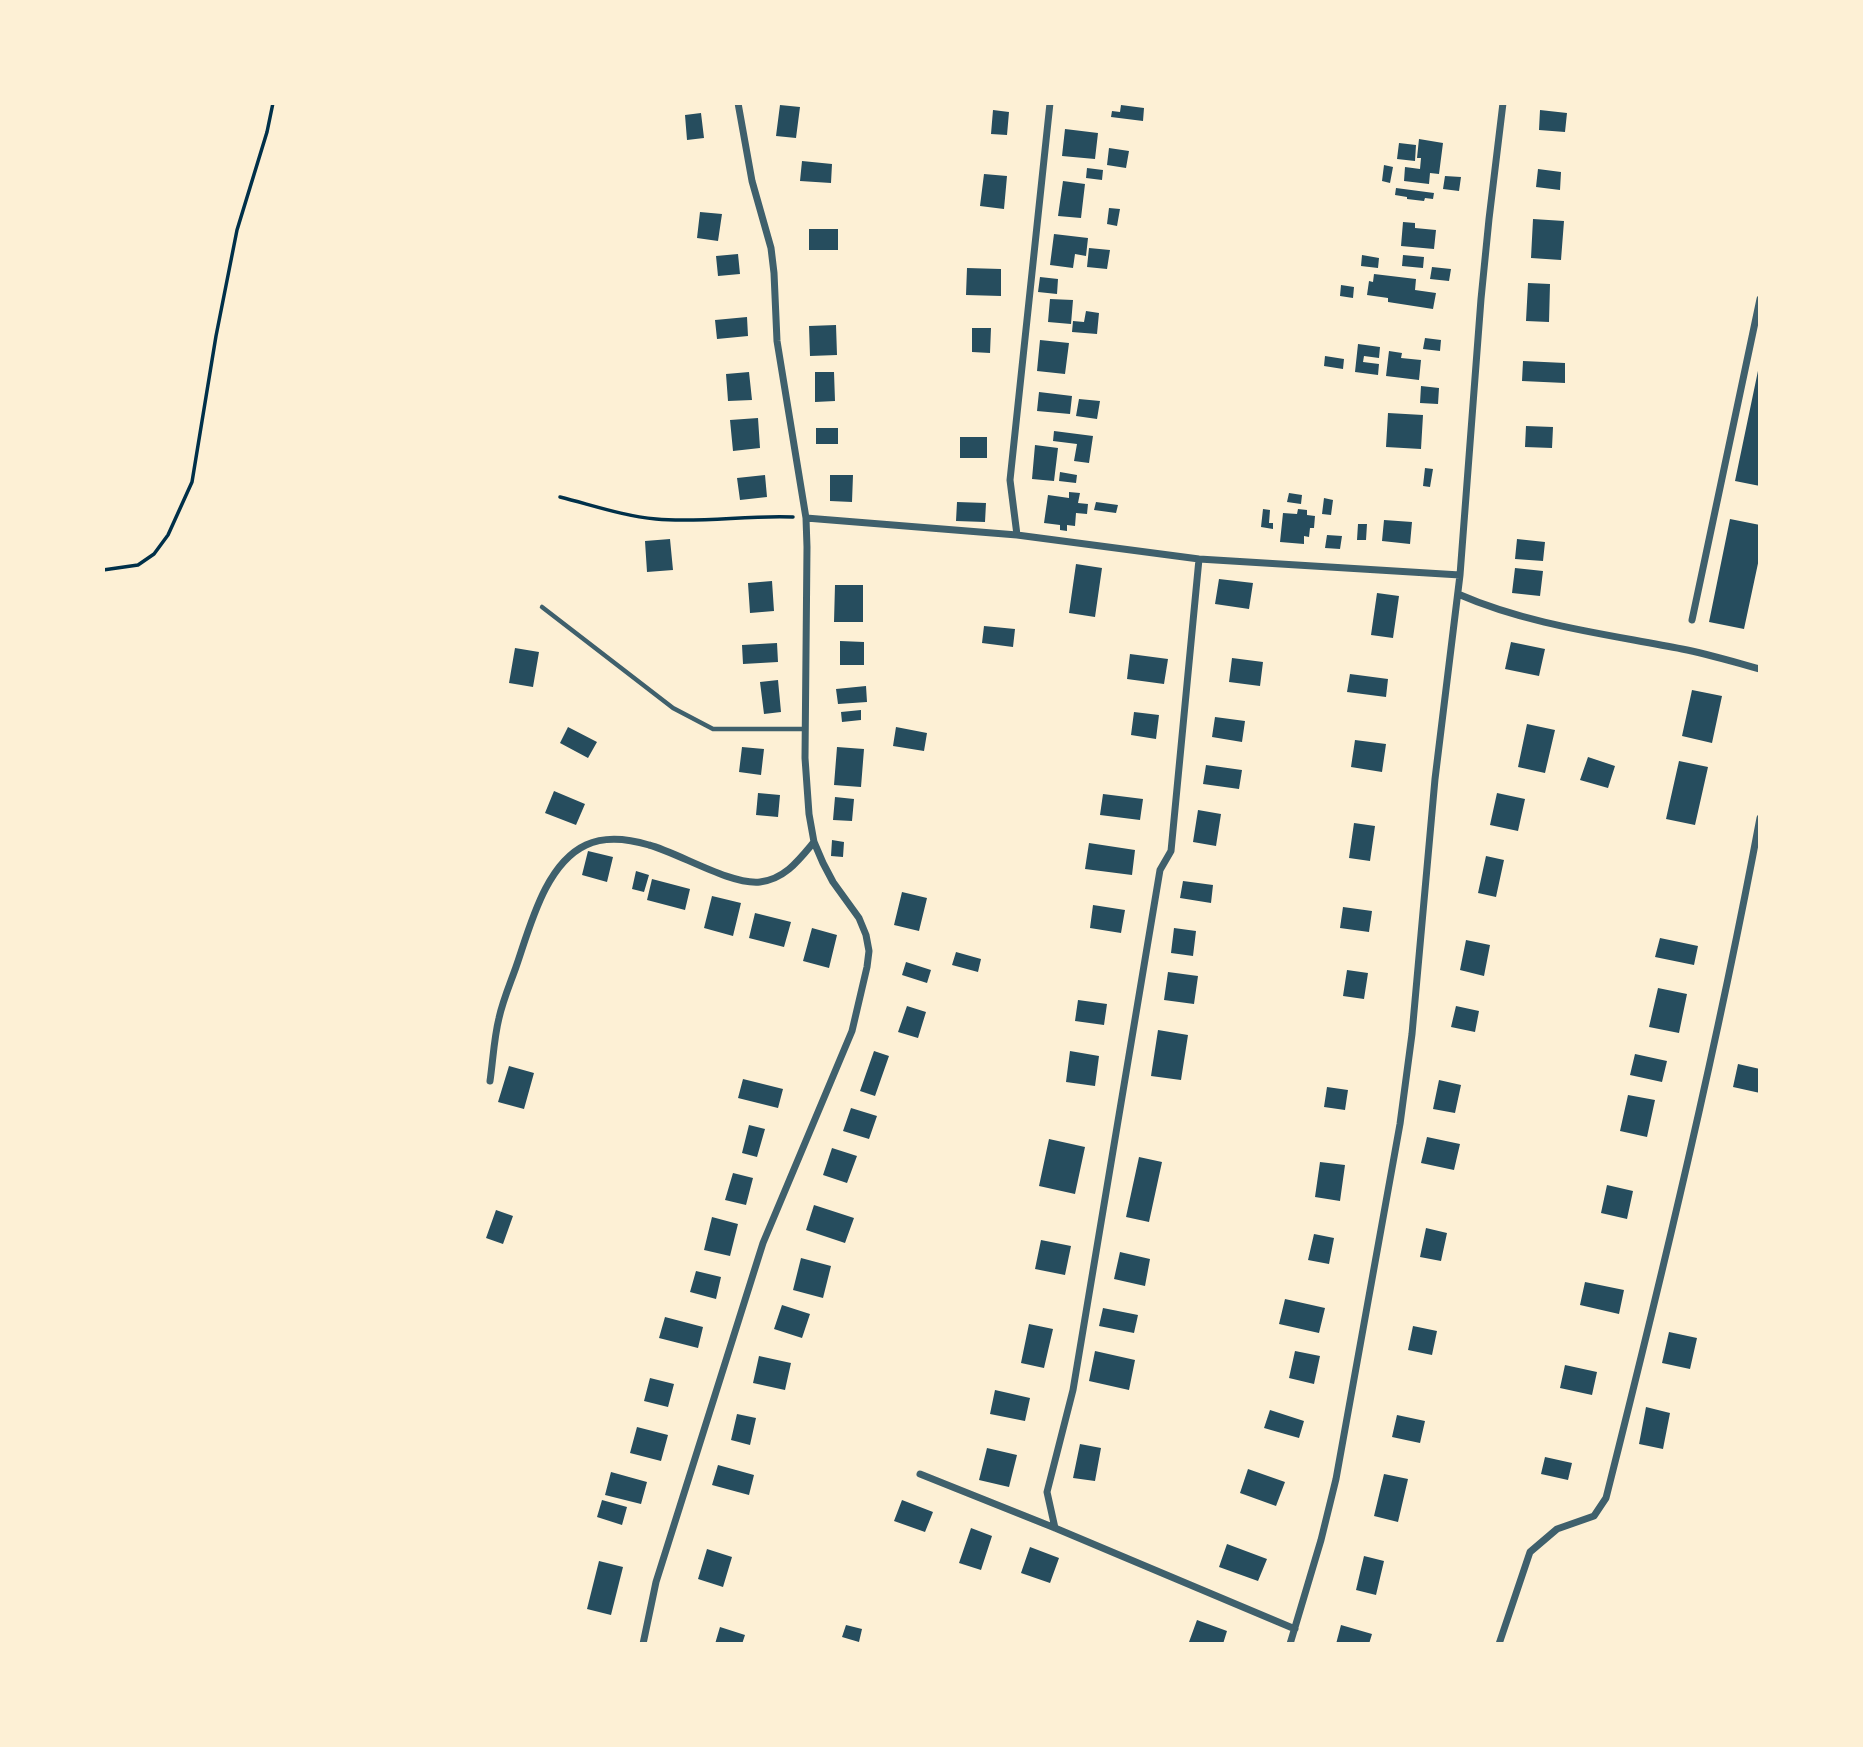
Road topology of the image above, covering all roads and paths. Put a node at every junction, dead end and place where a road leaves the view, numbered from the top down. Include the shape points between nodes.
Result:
1 (273, 103) edge
2 (738, 103) edge
3 (1050, 103) edge
4 (1503, 103) edge
5 (1760, 299) edge
6 (560, 497) dead end
7 (806, 518) junction
8 (1017, 535) junction
9 (1199, 559) junction
10 (103, 570) edge
11 (1460, 575) junction
12 (1458, 594) junction
13 (542, 607) dead end
14 (1692, 620) dead end
15 (1760, 669) edge
16 (805, 729) junction
17 (1760, 818) edge
18 (814, 842) junction
19 (490, 1081) dead end
20 (919, 1474) dead end
21 (1055, 1528) junction
22 (1295, 1629) junction
23 (643, 1644) edge
24 (1290, 1644) edge
25 (1499, 1644) edge

1 - 10 path via 237,230 191,482 155,554 138,565
2 - 7 street via 752,181 771,248 780,362
3 - 8 street via 1010,480
4 - 11 street
5 - 14 street
6 - 7 path via 658,519
7 - 8 street
7 - 16 street
8 - 9 street
9 - 11 street
9 - 21 street via 1171,851 1160,870 1073,1390 1047,1492
11 - 12 street
12 - 15 street via 1516,616
12 - 22 street via 1400,1124 1336,1479
13 - 16 lane via 673,708 713,729
16 - 18 street
17 - 25 street via 1659,1289 1606,1498 1594,1516 1558,1529 1530,1552
18 - 19 street via 777,878 757,883 729,877 650,845 611,839 584,845 561,866 537,907 499,1018
18 - 23 street via 833,883 859,918 869,951 867,967 852,1031 763,1243 656,1582
20 - 21 street
21 - 22 street
22 - 24 street

